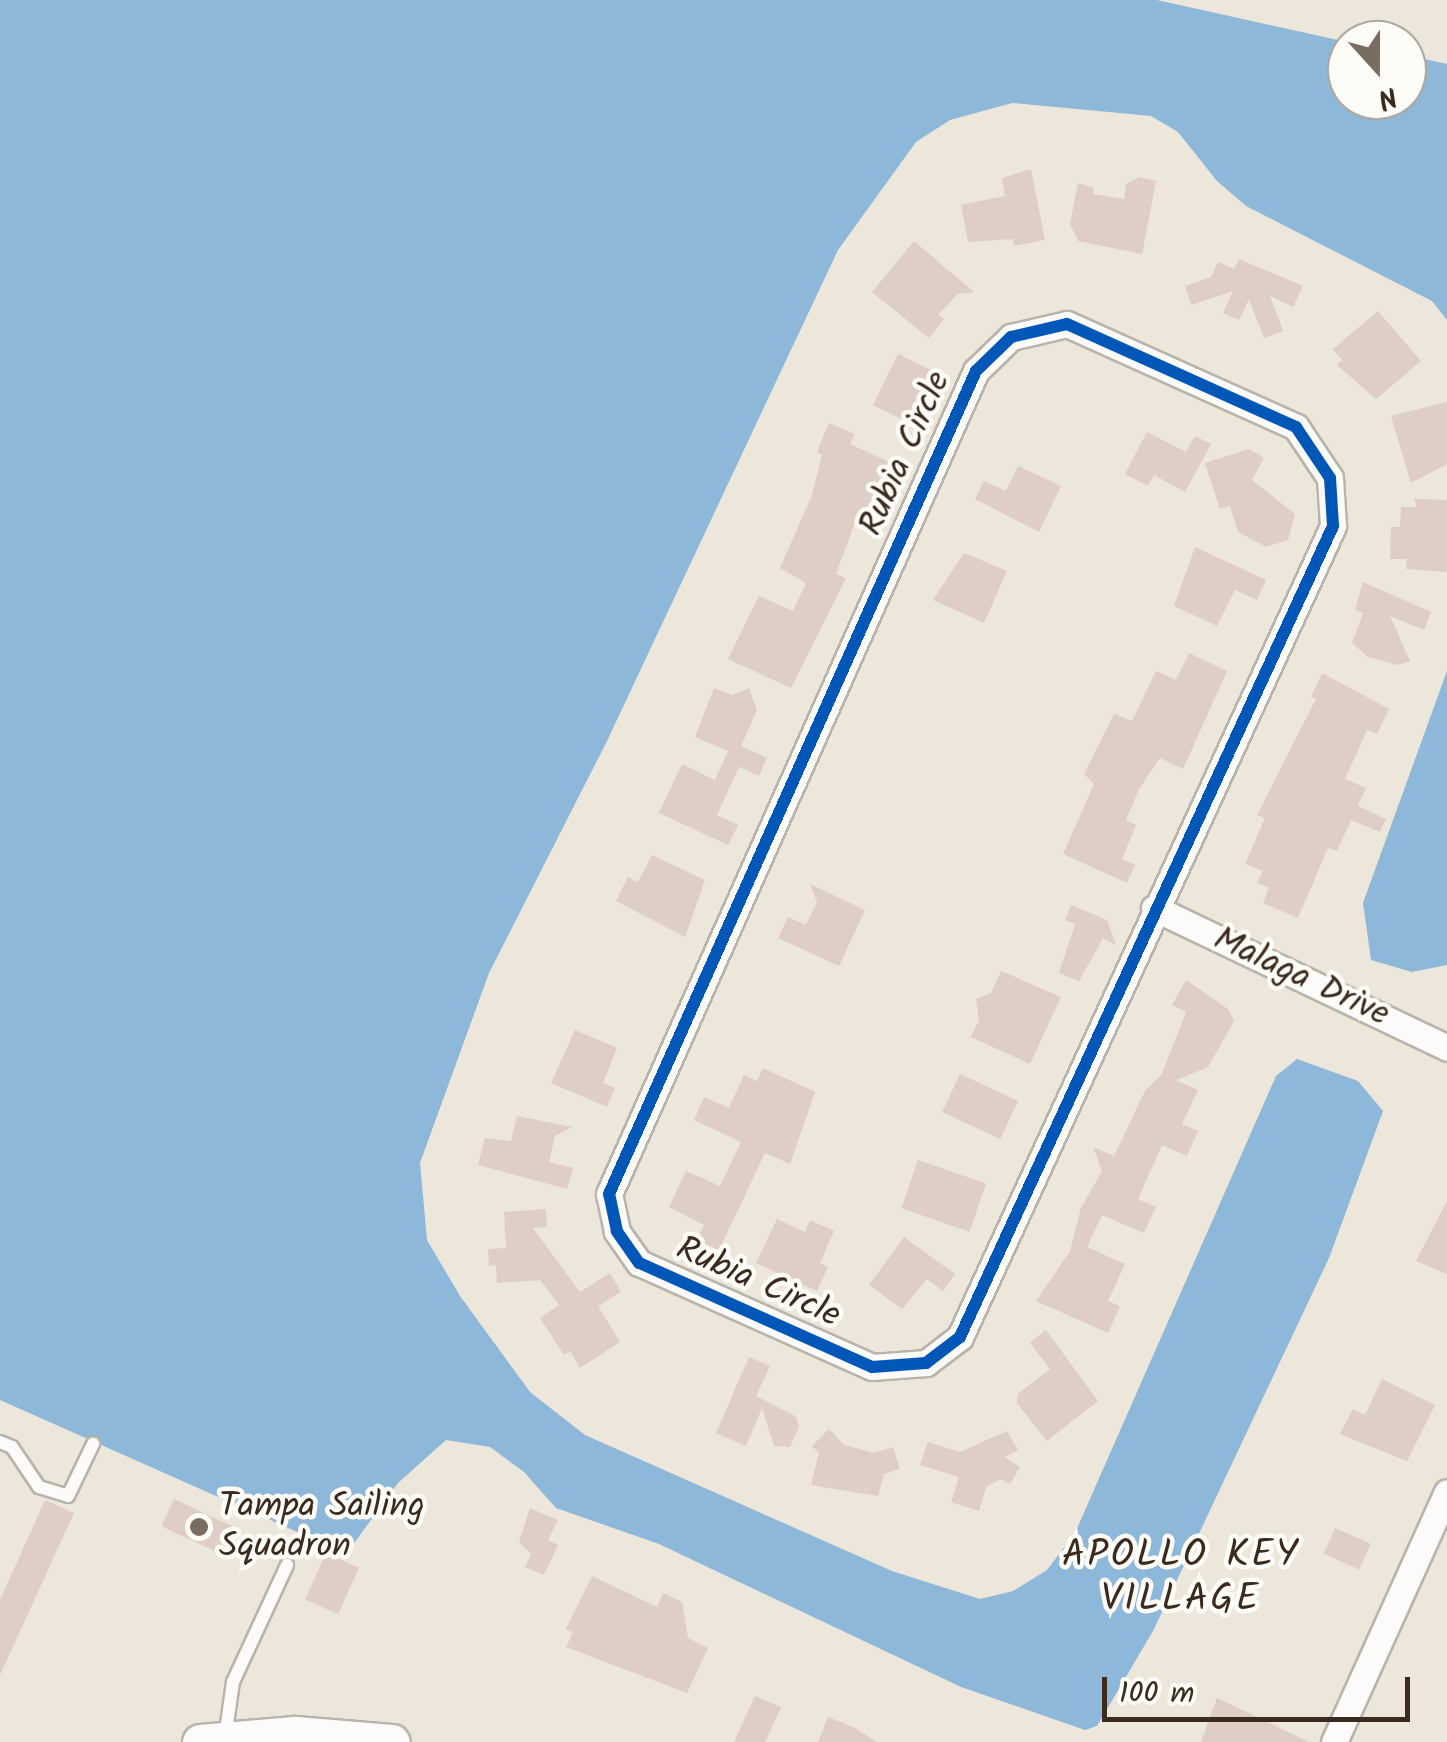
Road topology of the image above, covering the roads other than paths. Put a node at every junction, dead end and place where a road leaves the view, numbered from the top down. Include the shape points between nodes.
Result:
1 (1154, 908) junction
2 (1447, 1048) edge
3 (0, 1442) edge
4 (93, 1444) dead end
5 (1447, 1492) edge
6 (288, 1564) dead end
7 (274, 1739) edge
8 (212, 1741) edge
9 (392, 1742) edge
10 (1334, 1742) edge

1 - 1 street, Rubia Circle via 1333,526 1330,478 1296,427 1067,324 1011,337 976,371 608,1194 617,1230 639,1263 872,1367 926,1363 960,1337
1 - 2 street, Malaga Drive
3 - 4 lane via 12,1446 39,1487 68,1496
5 - 10 street
6 - 8 lane
7 - 8 main road
7 - 9 main road

